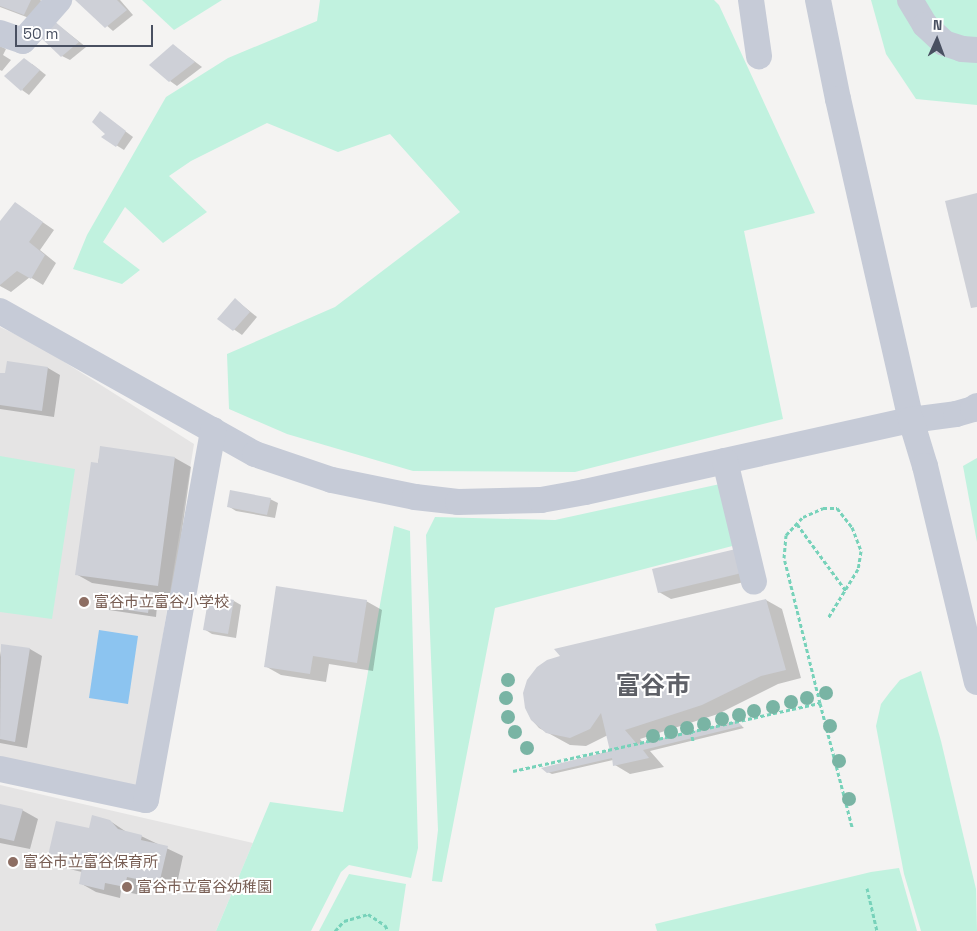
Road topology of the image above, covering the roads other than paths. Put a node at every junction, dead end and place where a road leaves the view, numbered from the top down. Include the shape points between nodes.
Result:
1 (59, 0) edge
2 (751, 0) edge
3 (818, 0) edge
4 (910, 0) edge
5 (0, 33) edge
6 (977, 50) edge
7 (759, 56) dead end
8 (0, 311) edge
9 (977, 406) edge
10 (911, 420) junction
11 (213, 430) junction
12 (725, 461) junction
13 (754, 582) dead end
14 (977, 682) edge
15 (0, 769) edge

1 - 5 street via 23,40
2 - 7 street
3 - 10 street
4 - 6 street via 925,25 944,43
8 - 11 street
9 - 10 street via 956,414
10 - 12 street
10 - 14 street
11 - 12 street via 255,454 332,480 398,495 458,502 541,500
11 - 15 street via 146,800
12 - 13 street

